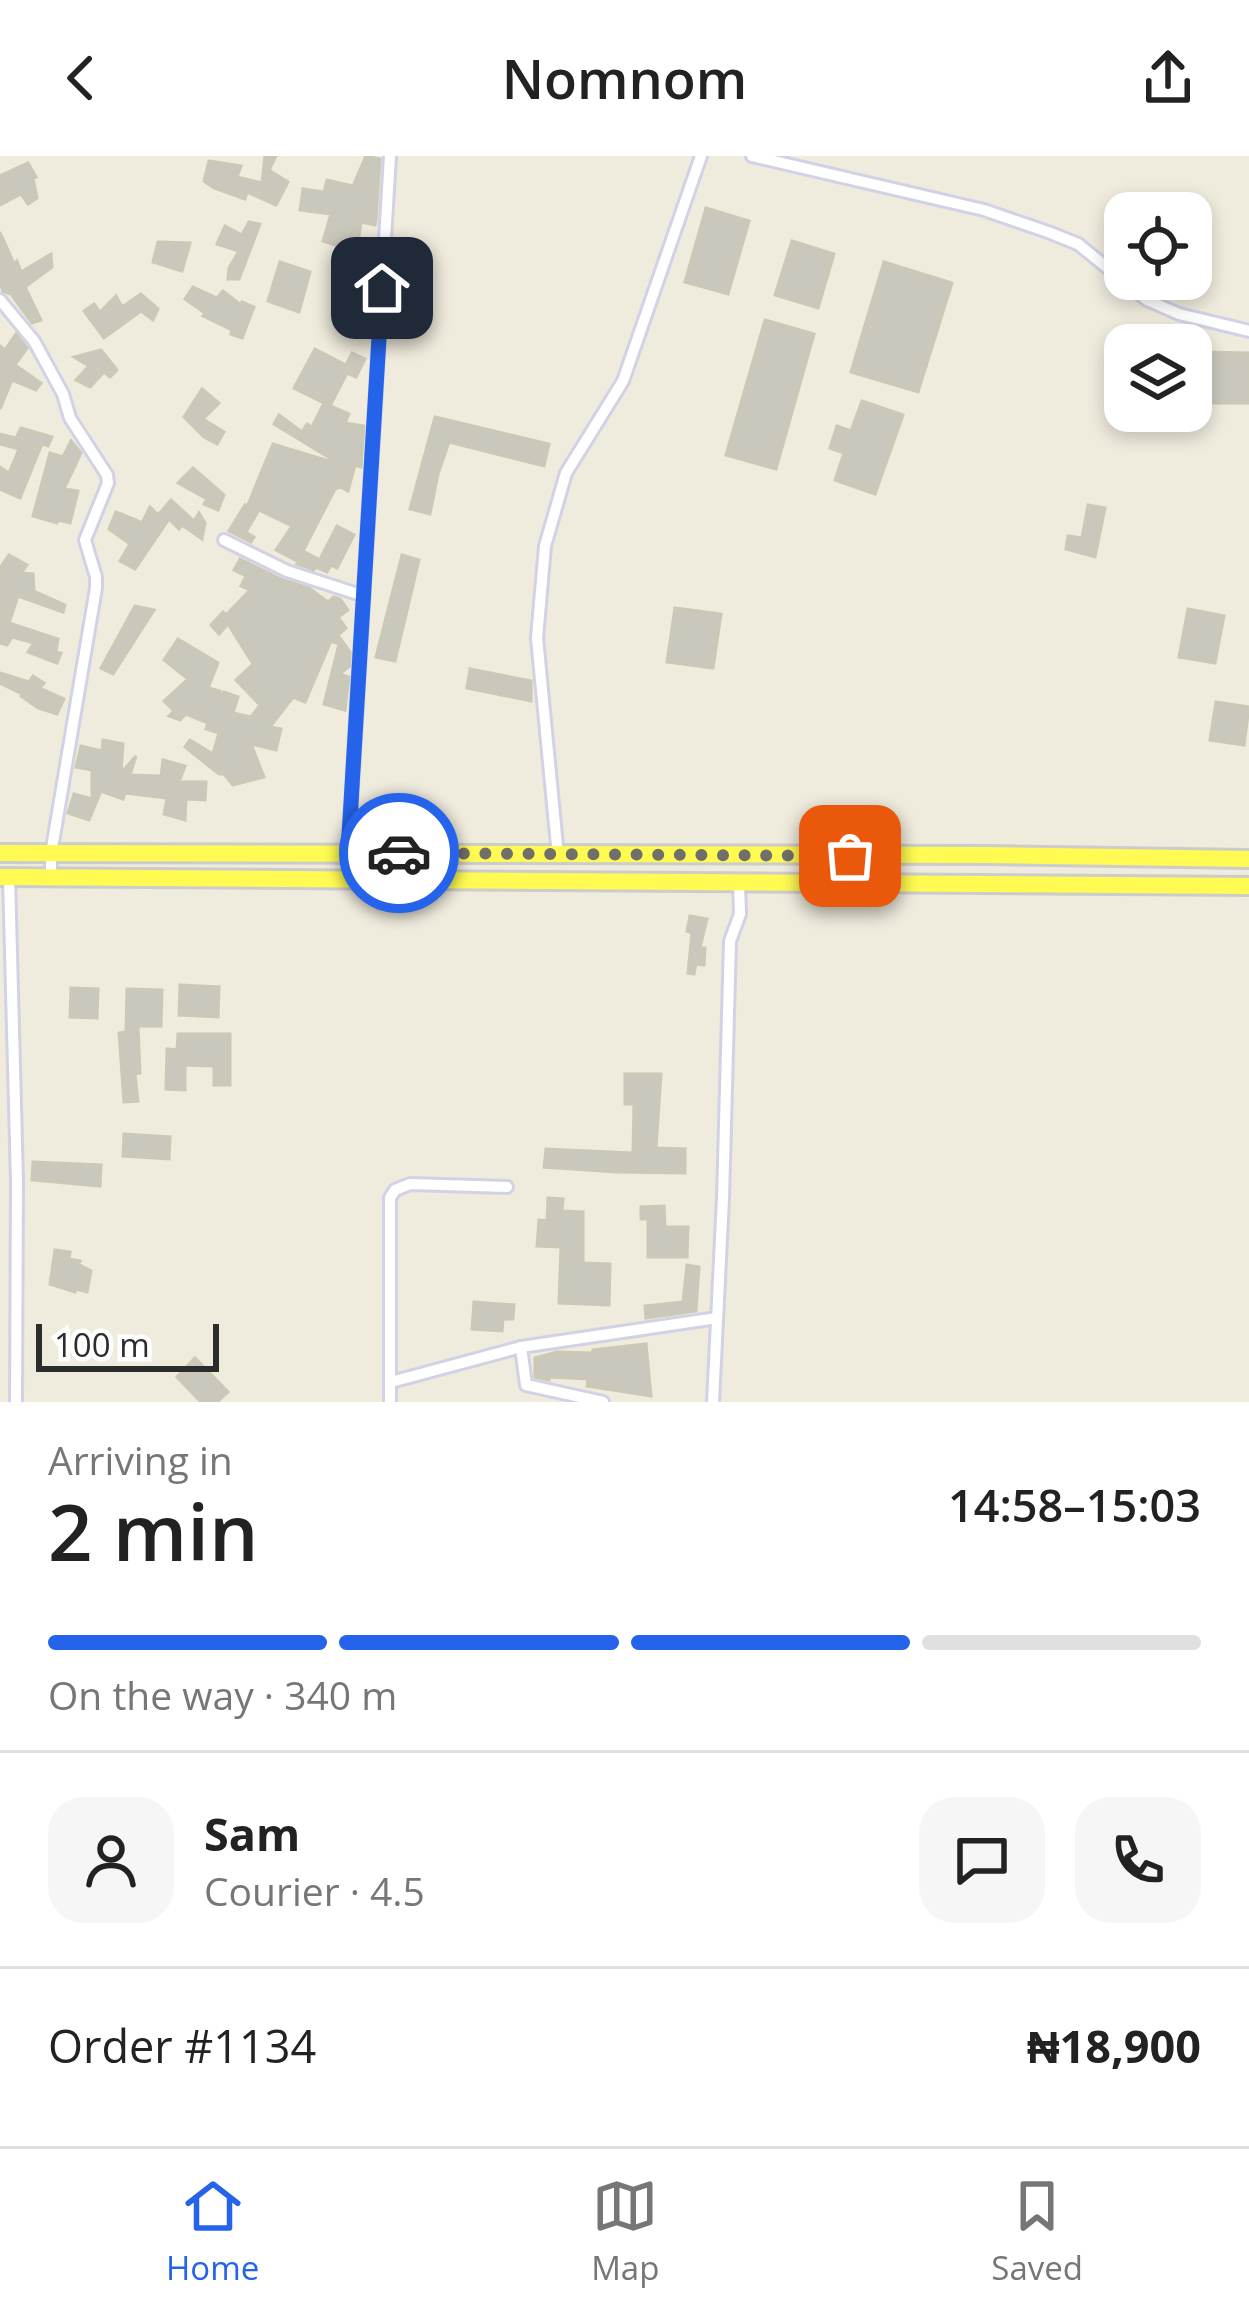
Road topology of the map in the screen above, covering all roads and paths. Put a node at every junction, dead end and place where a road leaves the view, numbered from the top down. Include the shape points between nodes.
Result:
1 (390, 156) edge
2 (701, 156) edge
3 (752, 156) edge
4 (0, 300) edge
5 (1249, 331) edge
6 (224, 539) dead end
7 (364, 596) junction
8 (0, 853) edge
9 (348, 853) junction
10 (51, 854) junction
11 (989, 855) junction
12 (558, 856) junction
13 (1249, 859) edge
14 (4, 877) edge
15 (51, 878) junction
16 (739, 883) junction
17 (991, 885) junction
18 (1249, 886) edge
19 (16, 1181) junction
20 (0, 1186) edge
21 (507, 1187) dead end
22 (717, 1318) junction
23 (521, 1347) junction
24 (391, 1382) junction
25 (16, 1402) edge
26 (390, 1402) edge
27 (604, 1402) edge
28 (713, 1402) edge

1 - 7 street
2 - 12 street via 623,381 566,473 545,546 537,638
3 - 5 street via 1048,232 1078,244 1147,300
4 - 10 street via 34,341 107,483 85,540 96,588
6 - 7 street
7 - 9 street
8 - 10 main road
9 - 10 main road
9 - 12 main road
10 - 15 street
11 - 12 main road
11 - 13 main road
11 - 17 main road
14 - 15 main road
14 - 19 street
15 - 16 main road
16 - 17 main road
16 - 22 street via 730,941
17 - 18 main road
19 - 20 street
19 - 25 street
21 - 24 street via 410,1184 390,1198
22 - 23 street
22 - 28 street
23 - 24 street
23 - 27 street via 526,1385
24 - 26 street

